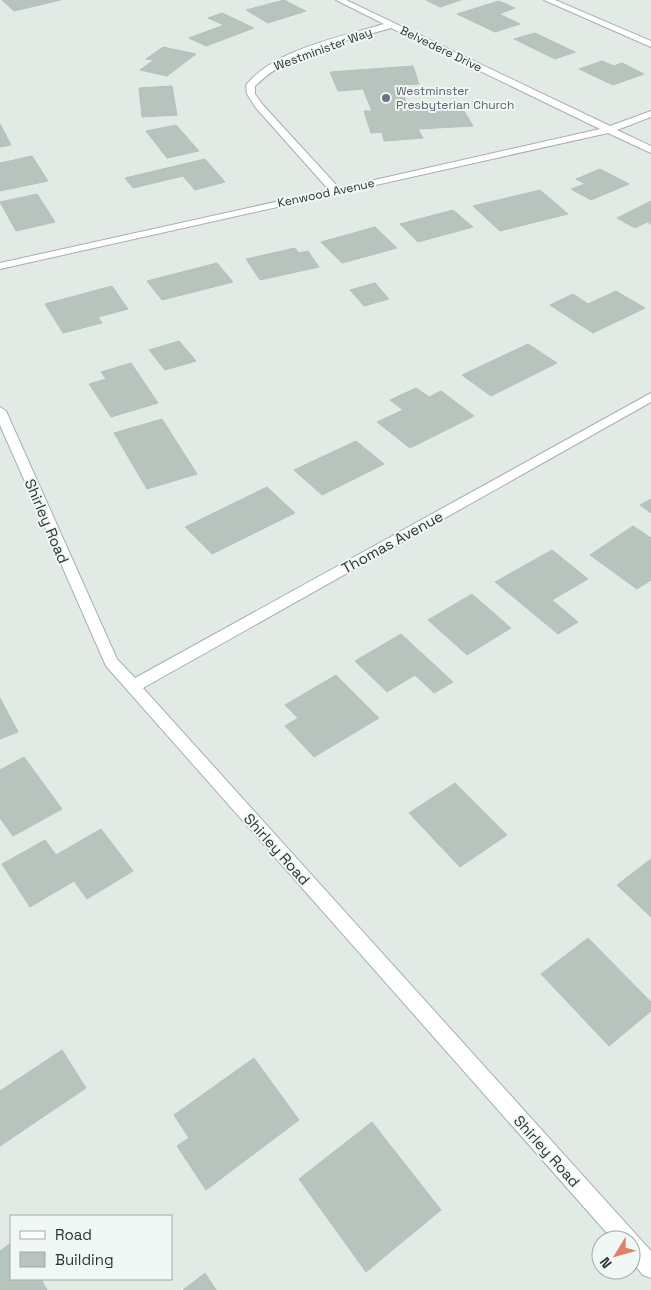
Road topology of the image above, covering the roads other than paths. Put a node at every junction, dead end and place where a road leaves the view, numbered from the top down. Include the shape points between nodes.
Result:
1 (340, 0) edge
2 (548, 0) edge
3 (391, 25) junction
4 (651, 44) edge
5 (651, 114) edge
6 (610, 130) junction
7 (651, 150) edge
8 (336, 191) junction
9 (0, 266) edge
10 (651, 397) edge
11 (0, 411) edge
12 (132, 688) junction
13 (617, 1230) edge
14 (641, 1256) edge
15 (651, 1267) edge

1 - 3 street, Belvedere Drive
2 - 4 street
3 - 6 street, Belvedere Drive
3 - 8 street, Westminister Way via 292,57 263,72 250,85 251,94 259,106
5 - 6 street, Kenwood Avenue
6 - 7 street, Belvedere Drive
6 - 8 street, Kenwood Avenue
8 - 9 street, Kenwood Avenue
10 - 12 street, Thomas Avenue
11 - 12 street, Shirley Road via 92,624 111,662
12 - 13 street, Shirley Road
14 - 15 street

